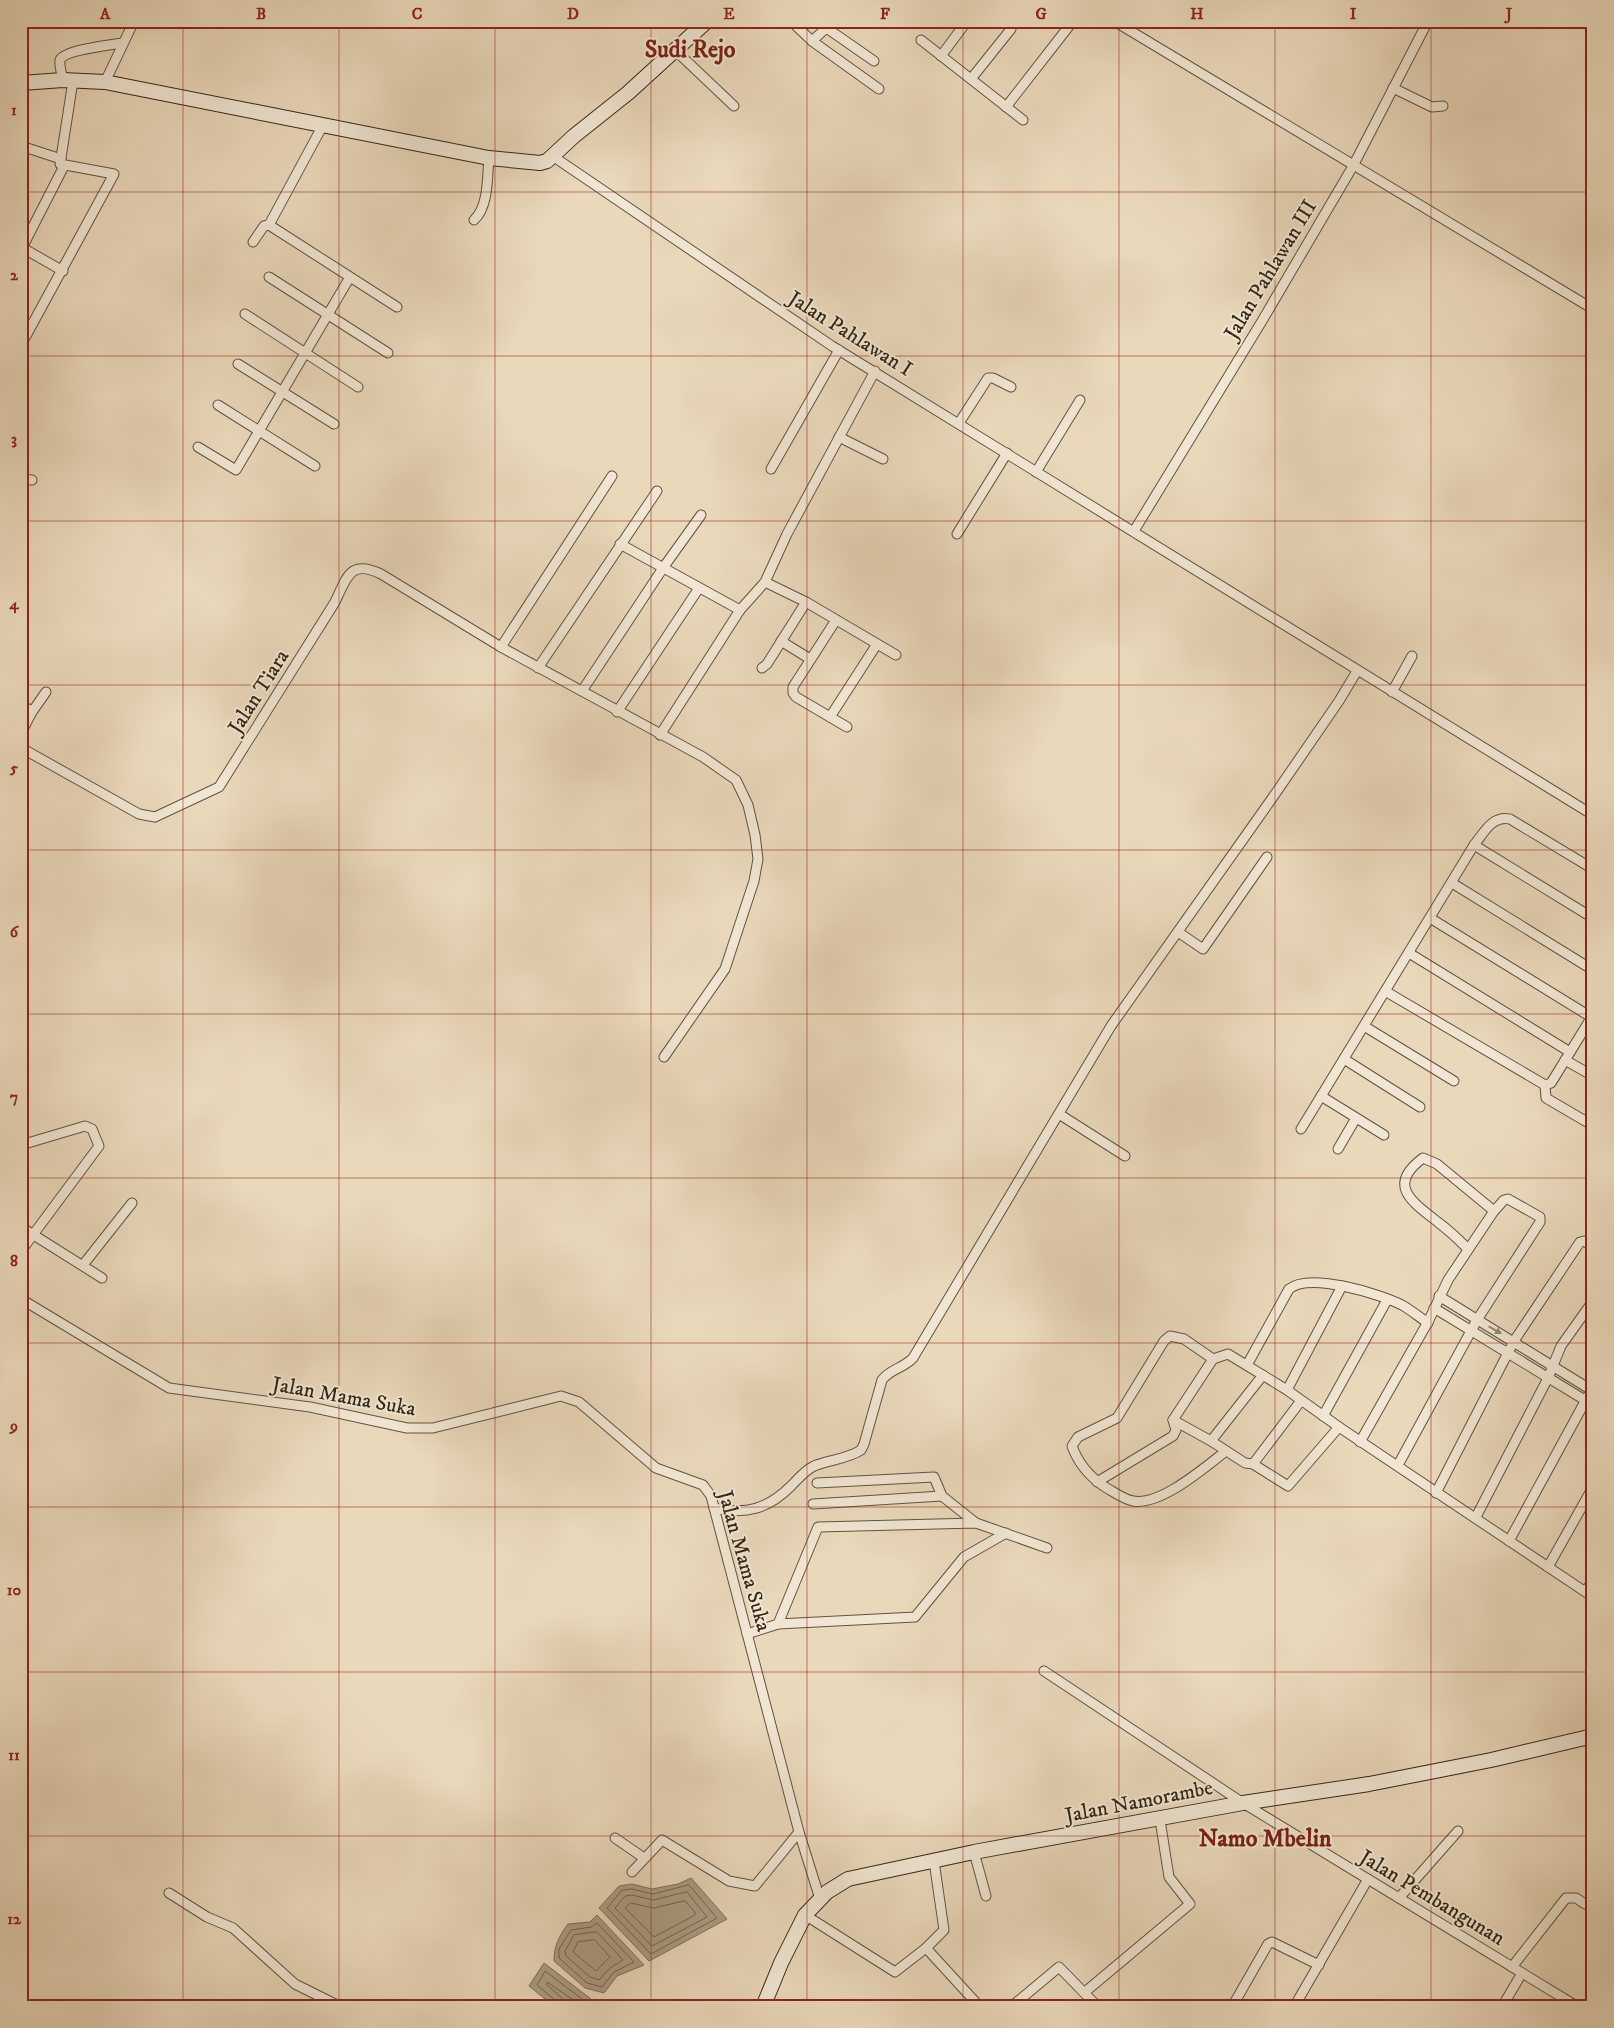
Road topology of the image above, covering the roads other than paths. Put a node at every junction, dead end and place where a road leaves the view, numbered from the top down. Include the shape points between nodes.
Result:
1 (134, 21) edge
2 (707, 21) edge
3 (791, 21) edge
4 (967, 21) edge
5 (1073, 21) edge
6 (1114, 21) edge
7 (1428, 21) edge
8 (1011, 28) dead end
9 (921, 40) dead end
10 (812, 41) junction
11 (122, 43) junction
12 (676, 51) junction
13 (941, 56) junction
14 (874, 61) dead end
15 (971, 79) junction
16 (68, 80) junction
17 (105, 82) junction
18 (21, 83) edge
19 (1393, 88) junction
20 (879, 89) dead end
21 (734, 106) dead end
22 (1006, 106) junction
23 (1443, 106) dead end
24 (1023, 120) dead end
25 (324, 125) junction
26 (21, 146) edge
27 (554, 157) junction
28 (489, 158) junction
29 (63, 163) junction
30 (1353, 166) junction
31 (474, 220) dead end
32 (269, 225) junction
33 (253, 242) dead end
34 (22, 249) edge
35 (63, 271) junction
36 (269, 277) dead end
37 (350, 277) junction
38 (397, 307) dead end
39 (1593, 309) edge
40 (245, 314) dead end
41 (328, 315) junction
42 (21, 345) edge
43 (839, 350) junction
44 (306, 353) junction
45 (388, 353) dead end
46 (238, 364) dead end
47 (875, 371) junction
48 (358, 387) dead end
49 (1011, 387) dead end
50 (282, 392) junction
51 (1080, 400) dead end
52 (218, 405) dead end
53 (959, 423) junction
54 (334, 424) dead end
55 (259, 431) junction
56 (839, 437) junction
57 (198, 447) dead end
58 (1007, 453) junction
59 (883, 459) dead end
60 (315, 466) dead end
61 (771, 469) dead end
62 (1036, 472) junction
63 (612, 476) dead end
64 (21, 479) edge
65 (32, 480) dead end
66 (657, 491) dead end
67 (701, 515) dead end
68 (1134, 532) junction
69 (957, 534) dead end
70 (620, 544) junction
71 (663, 568) junction
72 (765, 582) junction
73 (699, 588) junction
74 (806, 602) junction
75 (740, 610) junction
76 (836, 620) junction
77 (781, 641) junction
78 (877, 644) junction
79 (501, 647) junction
80 (896, 655) dead end
81 (1412, 656) dead end
82 (810, 659) junction
83 (538, 668) junction
84 (762, 668) dead end
85 (1356, 671) junction
86 (582, 691) junction
87 (46, 692) dead end
88 (1392, 692) junction
89 (21, 704) edge
90 (32, 712) junction
91 (617, 712) junction
92 (830, 717) junction
93 (847, 726) dead end
94 (21, 733) edge
95 (660, 735) junction
96 (21, 750) edge
97 (1593, 815) edge
98 (1474, 845) junction
99 (1267, 857) dead end
100 (1593, 868) edge
101 (1452, 882) junction
102 (1430, 918) junction
103 (1593, 918) edge
104 (1178, 932) junction
105 (1408, 953) junction
106 (1593, 970) edge
107 (1385, 991) junction
108 (1592, 1016) edge
109 (1364, 1026) junction
110 (1568, 1056) junction
111 (664, 1057) dead end
112 (1344, 1059) junction
113 (1593, 1076) edge
114 (1454, 1081) dead end
115 (1545, 1085) junction
116 (1321, 1096) junction
117 (1420, 1108) dead end
118 (1059, 1114) junction
119 (1356, 1118) junction
120 (1587, 1122) dead end
121 (1301, 1129) dead end
122 (1384, 1135) dead end
123 (21, 1145) edge
124 (1338, 1149) dead end
125 (1125, 1156) dead end
126 (132, 1203) dead end
127 (1494, 1211) junction
128 (21, 1227) edge
129 (32, 1234) junction
130 (1593, 1247) edge
131 (1468, 1250) junction
132 (21, 1251) edge
133 (83, 1265) junction
134 (102, 1278) dead end
135 (1342, 1286) junction
136 (1439, 1296) junction
137 (21, 1299) edge
138 (1387, 1300) junction
139 (1593, 1301) edge
140 (1434, 1308) junction
141 (1477, 1320) junction
142 (1428, 1323) junction
143 (1471, 1331) junction
144 (1514, 1341) junction
145 (1507, 1353) junction
146 (1212, 1359) junction
147 (1247, 1365) junction
148 (1552, 1366) junction
149 (1263, 1375) junction
150 (1548, 1378) junction
151 (1592, 1389) edge
152 (1287, 1390) junction
153 (1300, 1402) junction
154 (1589, 1403) edge
155 (1323, 1416) junction
156 (1173, 1420) junction
157 (1338, 1428) junction
158 (1211, 1441) junction
159 (1360, 1442) junction
160 (1226, 1450) junction
161 (1253, 1464) junction
162 (1398, 1465) junction
163 (1097, 1482) junction
164 (817, 1483) dead end
165 (1593, 1487) edge
166 (1436, 1493) junction
167 (942, 1496) junction
168 (813, 1504) dead end
169 (714, 1508) junction
170 (1476, 1517) junction
171 (976, 1523) junction
172 (1006, 1533) junction
173 (1509, 1541) junction
174 (1047, 1548) dead end
175 (1548, 1567) junction
176 (1593, 1580) edge
177 (1589, 1594) edge
178 (778, 1624) junction
179 (747, 1634) junction
180 (1044, 1671) dead end
181 (1593, 1736) edge
182 (1243, 1803) junction
183 (1160, 1820) junction
184 (1458, 1831) dead end
185 (799, 1832) junction
186 (615, 1838) dead end
187 (974, 1852) junction
188 (644, 1858) junction
189 (934, 1861) junction
190 (632, 1872) dead end
191 (1368, 1879) junction
192 (169, 1894) dead end
193 (986, 1896) dead end
194 (1399, 1898) junction
195 (820, 1900) junction
196 (1585, 1904) dead end
197 (805, 1915) junction
198 (926, 1948) junction
199 (1319, 1965) junction
200 (1512, 1967) junction
201 (1522, 1973) junction
202 (1085, 1992) junction
203 (341, 2007) edge
204 (763, 2007) edge
205 (980, 2007) edge
206 (1010, 2007) edge
207 (1098, 2007) edge
208 (1232, 2007) edge
209 (1294, 2007) edge
210 (1502, 2007) edge
211 (1578, 2007) edge

1 - 11 street
2 - 12 main road
3 - 10 street
4 - 13 street
5 - 22 street
6 - 30 street
7 - 19 street, Jalan Pahlawan III
8 - 15 street
9 - 13 street
10 - 14 street via 828,29
10 - 20 street
11 - 16 street via 64,56 60,62
11 - 17 street
12 - 21 street
12 - 27 main road via 574,136
13 - 15 street
15 - 22 street
16 - 17 main road
16 - 18 main road
16 - 29 street
17 - 25 main road
19 - 23 street via 1432,107
19 - 30 street, Jalan Pahlawan III
22 - 24 street
25 - 28 main road
25 - 32 street
26 - 29 street
27 - 28 main road via 540,163
27 - 43 street, Jalan Pahlawan I
28 - 31 street via 482,211
29 - 34 street
29 - 35 street via 114,174
30 - 39 street
30 - 68 street, Jalan Pahlawan III
32 - 33 street via 264,226
32 - 37 street
34 - 35 street
35 - 42 street
36 - 41 street
37 - 38 street
37 - 41 street
40 - 44 street
41 - 44 street
41 - 45 street
43 - 47 street, Jalan Pahlawan I
43 - 61 street
44 - 48 street
44 - 50 street
46 - 50 street
47 - 53 street, Jalan Pahlawan I
47 - 56 street
49 - 53 street via 988,378
50 - 54 street
50 - 55 street
51 - 62 street
52 - 55 street
53 - 58 street, Jalan Pahlawan I
55 - 57 street via 236,470
55 - 60 street
56 - 59 street
56 - 72 street
58 - 62 street, Jalan Pahlawan I
58 - 69 street
62 - 68 street, Jalan Pahlawan I
63 - 79 street
64 - 65 street
66 - 70 street
67 - 71 street
68 - 85 street, Jalan Pahlawan I
70 - 71 street
70 - 83 street
71 - 73 street
71 - 86 street
72 - 74 street
72 - 75 street
73 - 75 street
73 - 91 street
74 - 76 street
74 - 77 street
75 - 95 street
76 - 78 street
76 - 82 street
77 - 82 street
77 - 84 street
78 - 80 street
78 - 92 street
79 - 83 street
79 - 96 street, Jalan Tiara via 381,574 362,567 354,569 348,576 219,787 155,817 139,814
81 - 88 street
82 - 92 street via 793,686 793,693 796,698
83 - 86 street
85 - 88 street, Jalan Pahlawan I
85 - 104 street via 1317,733
86 - 91 street
87 - 90 street
88 - 97 street, Jalan Pahlawan I
89 - 90 street
90 - 94 street
91 - 95 street
92 - 93 street
95 - 111 street via 703,757 736,780 748,805 758,859 746,908 725,969
98 - 100 street via 1494,820 1502,817
98 - 101 street
98 - 103 street
99 - 104 street via 1203,949
101 - 102 street
101 - 106 street
102 - 105 street
102 - 108 street
104 - 118 street via 1111,1026
105 - 107 street
105 - 110 street
107 - 109 street
107 - 115 street
108 - 110 street
109 - 112 street
109 - 114 street
110 - 113 street
110 - 115 street via 1551,1084
112 - 116 street
112 - 117 street
115 - 120 street via 1546,1098
116 - 119 street
116 - 121 street
118 - 125 street
118 - 169 street via 913,1358 887,1373 882,1380 861,1450 806,1471 766,1506 732,1512
119 - 122 street
119 - 124 street
123 - 129 street via 85,1126 92,1129 99,1146
126 - 133 street
127 - 131 street
127 - 131 street via 1437,1164 1423,1158 1414,1165 1405,1180 1405,1192 1411,1202
127 - 141 street via 1508,1199 1535,1214 1540,1222
128 - 129 street
129 - 132 street
129 - 133 street
130 - 144 street via 1580,1242
131 - 136 street
133 - 134 street
135 - 138 street
135 - 147 street via 1308,1282 1289,1289
135 - 152 street
136 - 140 street
136 - 141 street
137 - 169 street, Jalan Mama Suka via 169,1388 310,1407 407,1428 433,1428 561,1396 579,1402 656,1468 703,1485
138 - 142 street
138 - 155 street
139 - 148 street via 1561,1346
140 - 142 street
140 - 143 street
141 - 143 street
141 -> 144 street
142 - 159 street
143 - 145 street
143 - 162 street
144 - 145 street
144 - 148 street
145 - 150 street
145 - 166 street
146 - 147 street via 1228,1354
146 - 156 street
146 - 163 street via 1174,1335 1164,1341 1117,1418 1072,1443 1083,1466
147 - 149 street
148 - 150 street
148 - 151 street
149 - 152 street
149 - 158 street
150 - 154 street
150 - 170 street
151 - 154 street
152 - 153 street
153 - 155 street
153 - 161 street
154 - 173 street
155 - 157 street
156 - 158 street
156 - 163 street via 1176,1430 1173,1436
157 - 159 street
157 - 161 street via 1288,1486
158 - 160 street
159 - 162 street
160 - 161 street via 1245,1463
160 - 163 street via 1187,1481 1140,1502 1128,1500
162 - 166 street
164 - 167 street via 934,1477
165 - 175 street
166 - 170 street
167 - 168 street
167 - 171 street
169 - 179 street, Jalan Mama Suka
170 - 173 street
171 - 172 street
171 - 178 street via 818,1527
172 - 174 street
172 - 178 street via 964,1557 915,1617
173 - 175 street
175 - 177 street
176 - 177 street
178 - 179 street
179 - 185 street, Jalan Mama Suka
180 - 182 street, Jalan Pembangunan
181 - 182 main road, Jalan Namorambe via 1369,1784
182 - 183 main road, Jalan Namorambe
182 - 191 street, Jalan Pembangunan
183 - 187 main road, Jalan Namorambe
183 - 202 street via 1169,1877 1190,1904
184 - 194 street
185 - 188 street via 755,1886 729,1881 662,1840
185 - 195 street, Jalan Mama Suka
186 - 188 street
187 - 189 main road, Jalan Namorambe
187 - 193 street
188 - 190 street
189 - 195 main road, Jalan Namorambe via 852,1878
189 - 198 street via 945,1926
191 - 194 street, Jalan Pembangunan
191 - 199 street
192 - 203 street via 233,1928 295,1984
194 - 200 street, Jalan Pembangunan
195 - 197 main road, Jalan Namorambe
196 - 200 street via 1576,1898 1566,1898
197 - 198 street via 892,1972
197 - 204 main road, Jalan Namorambe
198 - 205 street
199 - 208 street via 1272,1942
199 - 209 street
200 - 201 street, Jalan Pembangunan
201 - 210 street
201 - 211 street, Jalan Pembangunan
202 - 206 street via 1059,1967
202 - 207 street

